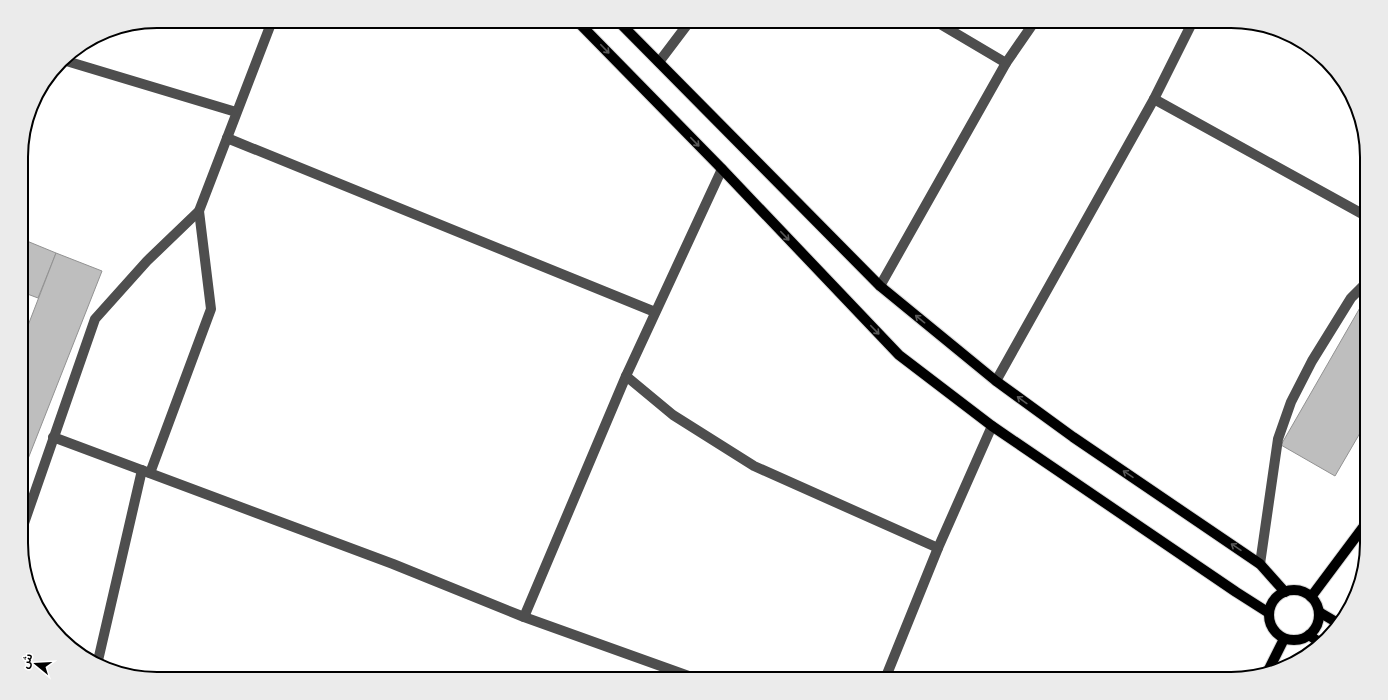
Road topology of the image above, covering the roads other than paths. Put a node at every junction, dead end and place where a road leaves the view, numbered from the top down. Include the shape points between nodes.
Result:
1 (269, 28) edge
2 (584, 28) edge
3 (625, 28) edge
4 (685, 28) edge
5 (947, 28) edge
6 (1030, 28) edge
7 (1190, 28) edge
8 (70, 62) edge
9 (659, 62) junction
10 (1006, 63) junction
11 (1154, 99) junction
12 (236, 112) junction
13 (227, 138) junction
14 (722, 169) junction
15 (199, 211) junction
16 (1360, 213) edge
17 (880, 286) junction
18 (1360, 289) edge
19 (655, 312) junction
20 (626, 376) junction
21 (996, 381) junction
22 (992, 426) junction
23 (53, 437) junction
24 (146, 472) junction
25 (28, 511) edge
26 (1360, 531) edge
27 (938, 548) junction
28 (1260, 564) junction
29 (1285, 592) junction
30 (1311, 597) junction
31 (1319, 612) junction
32 (1269, 613) junction
33 (524, 617) junction
34 (1334, 621) edge
35 (1309, 636) junction
36 (1284, 639) junction
37 (1316, 640) edge
38 (98, 658) edge
39 (1271, 666) edge
40 (677, 672) edge
41 (888, 672) edge

1 - 12 street
2 -> 14 main road
3 - 9 main road
4 - 9 street
5 - 10 street
6 - 10 street
7 - 11 street
8 - 12 street
9 - 17 main road
10 - 17 street
11 - 16 street
11 - 21 street
12 - 13 street
13 - 15 street
13 - 19 street
14 - 19 street
14 -> 22 main road via 899,355
15 - 23 street via 148,261 95,319
15 - 24 street via 211,309
21 -> 17 main road
18 - 28 street via 1351,298 1312,361 1291,402 1278,439
19 - 20 street
20 - 27 street via 673,415 754,466
20 - 33 street
28 -> 21 main road via 1073,437
22 - 27 street
22 - 32 main road
23 - 24 street
23 - 25 street
24 - 33 street via 393,564
24 - 38 street
26 - 30 main road
27 - 41 street
28 - 29 main road
29 - 30 main road via 1294,590
29 - 32 main road via 1271,604
30 - 31 main road
31 - 34 main road
31 - 35 main road via 1315,629
32 - 36 main road via 1273,629
33 - 40 street
35 - 36 main road via 1302,640
35 - 37 main road
36 - 39 main road

